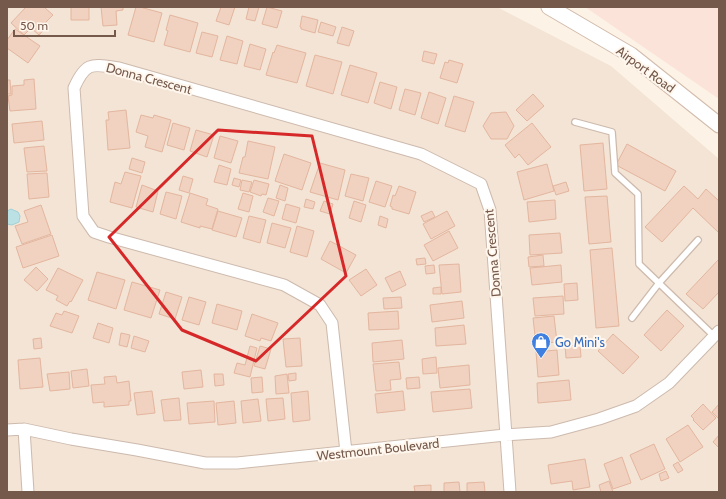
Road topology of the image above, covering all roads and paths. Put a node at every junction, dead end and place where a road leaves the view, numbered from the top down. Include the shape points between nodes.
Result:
1 (548, 7) edge
2 (576, 122) dead end
3 (719, 125) edge
4 (698, 240) dead end
5 (660, 283) junction
6 (632, 318) dead end
7 (717, 334) edge
8 (24, 429) junction
9 (7, 430) edge
10 (505, 435) junction
11 (346, 452) junction
12 (28, 492) edge
13 (510, 492) edge

1 - 3 main road, Airport Road via 631,55
2 - 5 lane via 612,132 615,173 638,194 639,264
4 - 5 lane
5 - 6 lane
5 - 7 lane
7 - 10 street, Westmount Boulevard via 669,383 636,406 551,432
8 - 9 street, Westmount Boulevard
8 - 11 street, Westmount Boulevard via 205,463 237,463
8 - 12 street
10 - 11 street, Westmount Boulevard
10 - 11 street, Donna Crescent via 490,210 481,184 421,154 119,68 97,64 86,68 74,88 83,216 94,232 284,285 320,304 332,323
10 - 13 street, Donna Crescent

